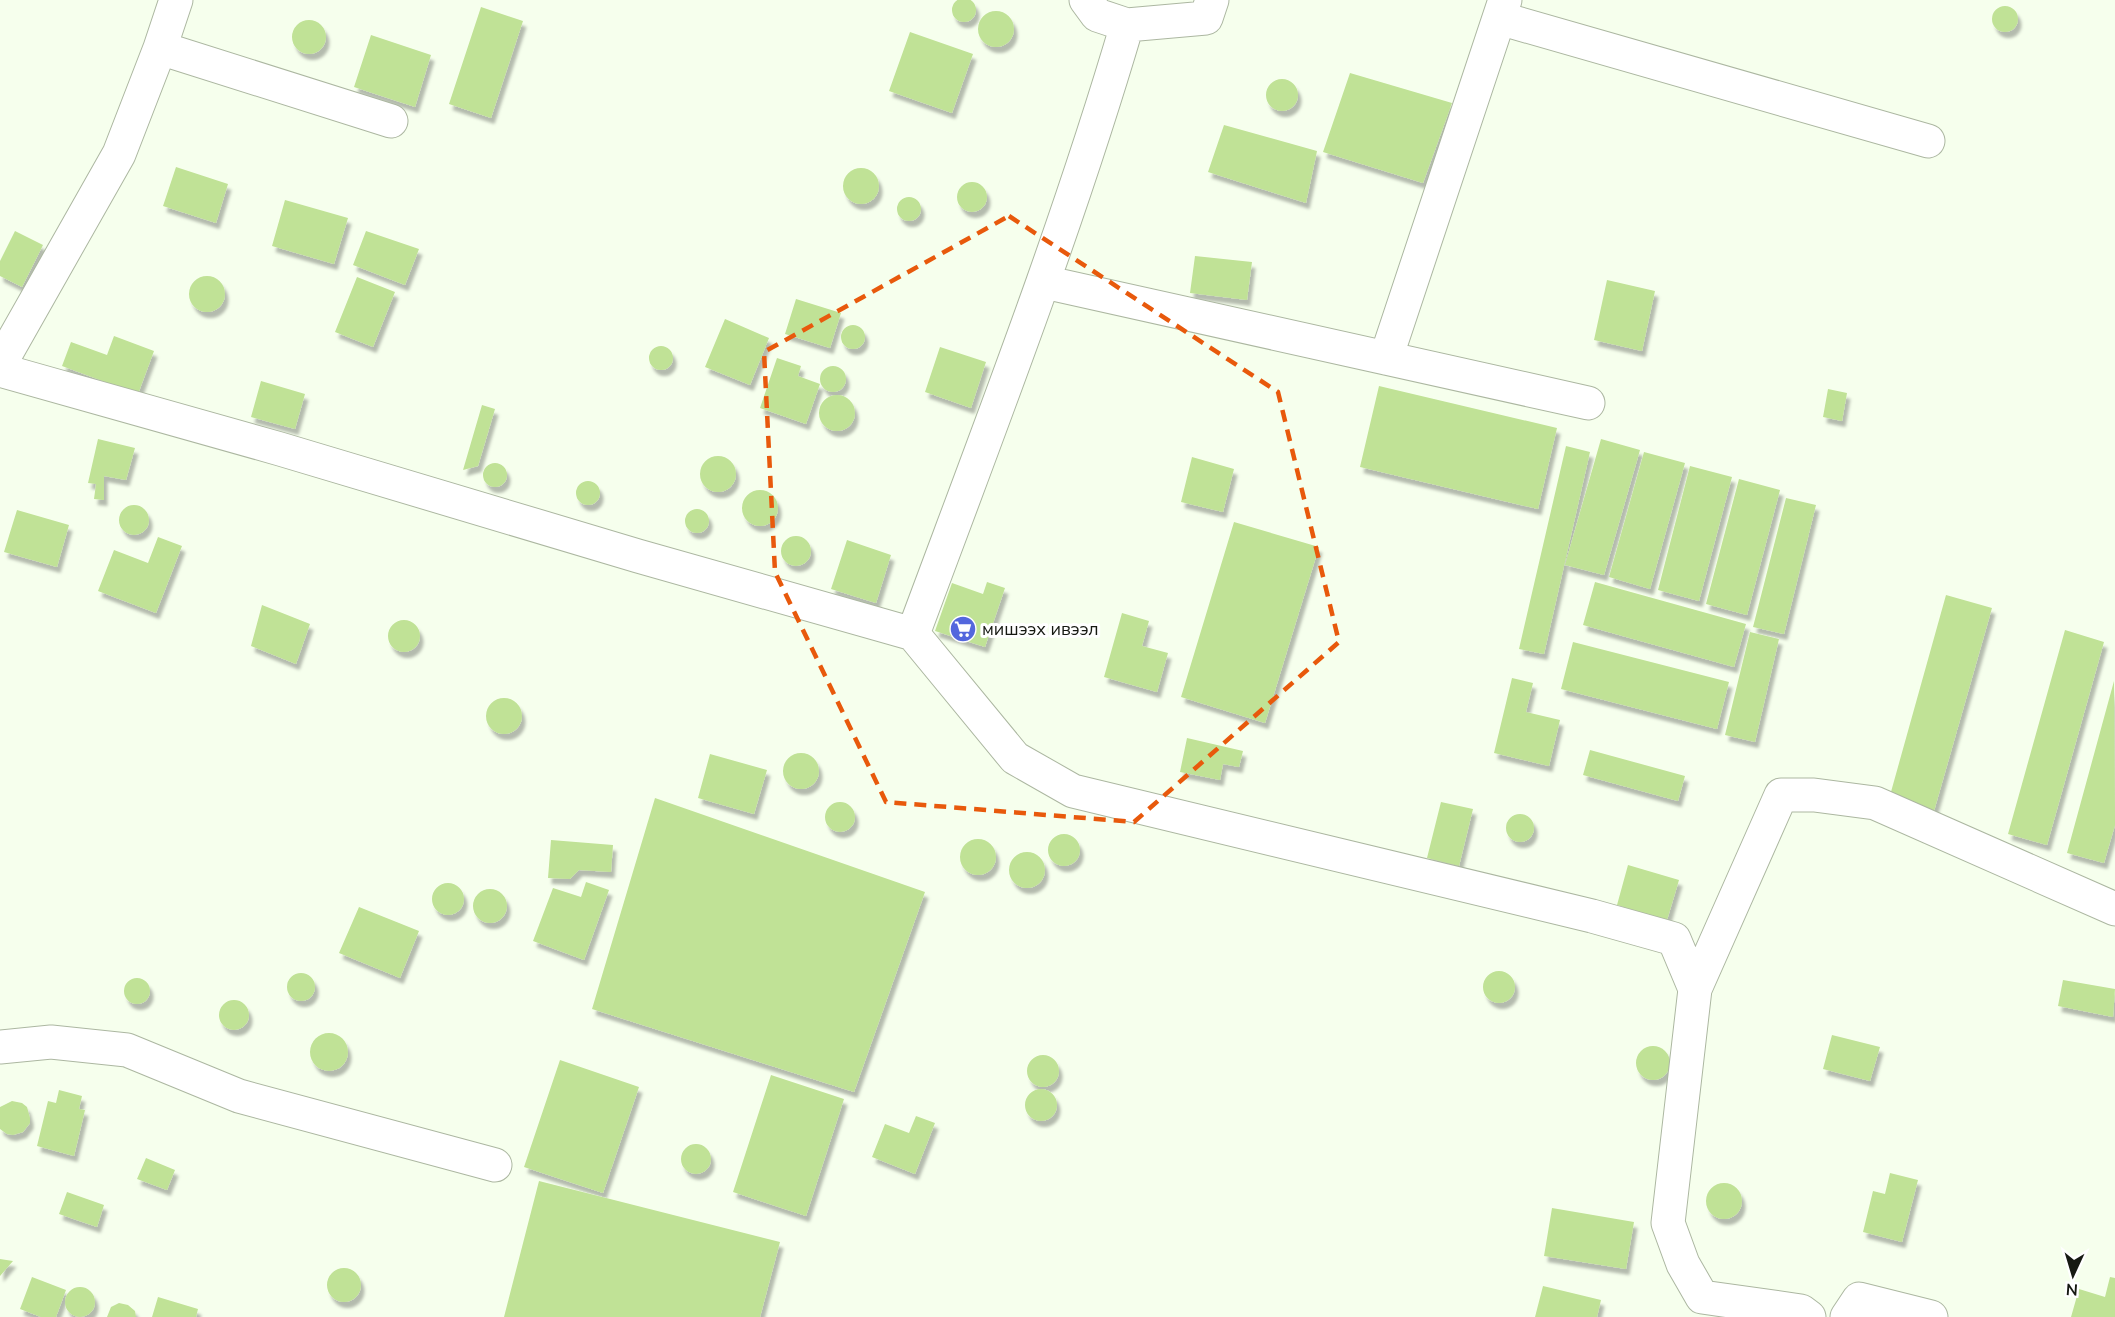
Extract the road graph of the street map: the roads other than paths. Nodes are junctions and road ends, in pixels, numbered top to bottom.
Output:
1 (176, 0) edge
2 (1086, 0) edge
3 (1212, 0) edge
4 (1502, 9) edge
5 (1126, 25) junction
6 (160, 48) junction
7 (391, 121) dead end
8 (1928, 141) dead end
9 (1044, 282) junction
10 (1386, 358) junction
11 (0, 364) edge
12 (0, 370) edge
13 (1588, 403) dead end
14 (913, 634) junction
15 (2115, 909) edge
16 (1695, 990) junction
17 (0, 1047) edge
18 (495, 1165) dead end
19 (1809, 1317) edge
20 (1847, 1317) edge
21 (1931, 1317) edge

1 - 6 street
2 - 5 street
3 - 5 street
4 - 8 street
4 - 10 street
5 - 9 street
6 - 7 street
6 - 11 street
9 - 10 street
9 - 14 street
10 - 13 street
12 - 14 street
14 - 16 street
15 - 16 street
16 - 19 street
17 - 18 street
20 - 21 street

